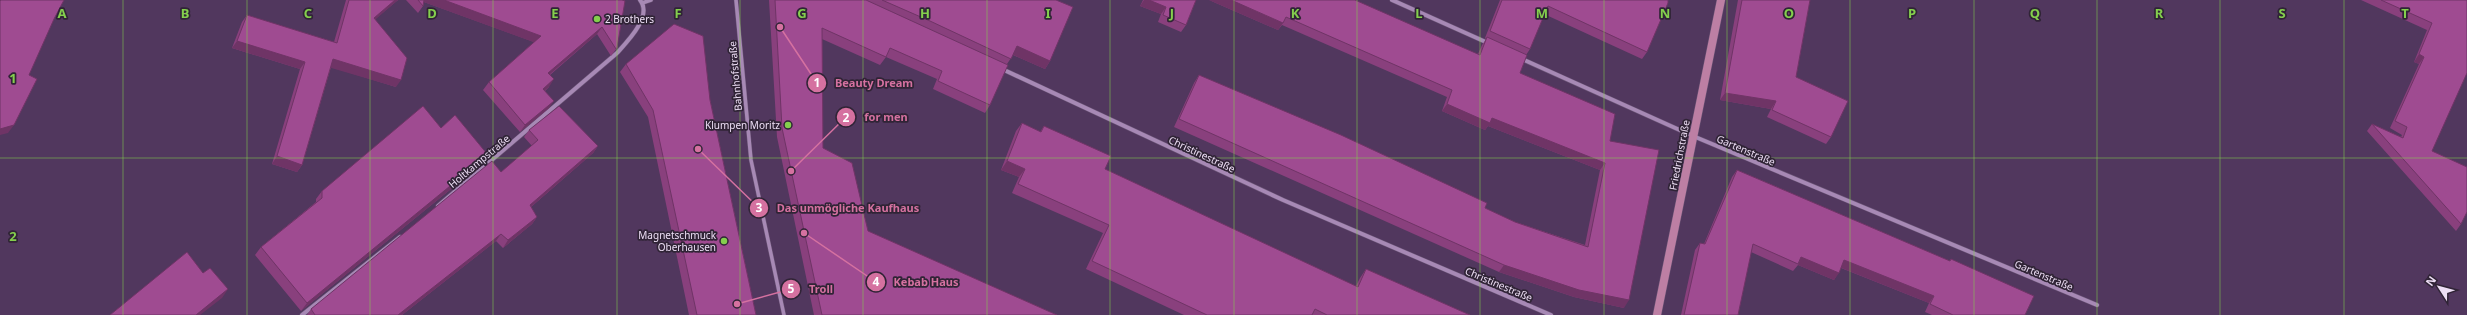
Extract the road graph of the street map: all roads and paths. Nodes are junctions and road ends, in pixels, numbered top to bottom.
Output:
1 (651, 0) edge
2 (736, 0) edge
3 (1392, 0) edge
4 (1721, 0) edge
5 (641, 1) edge
6 (1492, 45) edge
7 (1514, 55) edge
8 (995, 66) edge
9 (1693, 136) junction
10 (435, 208) edge
11 (406, 232) edge
12 (2097, 305) dead end
13 (302, 315) edge
14 (784, 315) edge
15 (1551, 315) edge
16 (1656, 315) edge

1 - 5 street
2 - 14 street, Bahnhofstraße
3 - 6 street
4 - 9 main road, Friedrichstraße
5 - 10 street, Holtkampstraße
7 - 9 street, Gartenstraße
8 - 15 street, Christinestraße
9 - 12 street, Gartenstraße
9 - 16 main road, Friedrichstraße
11 - 13 street

